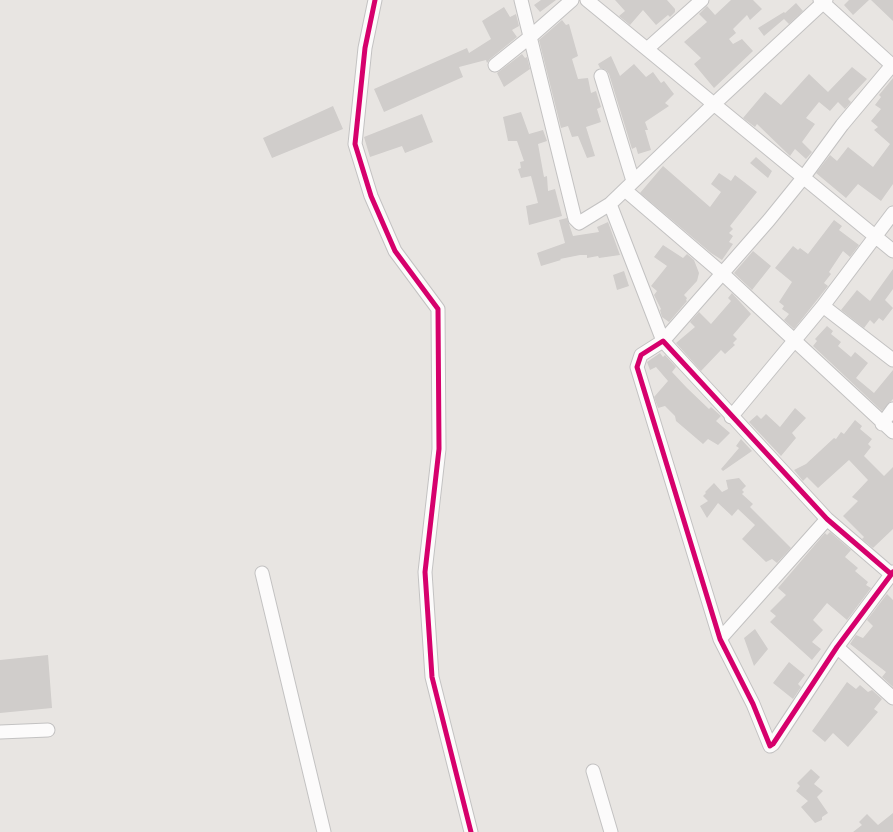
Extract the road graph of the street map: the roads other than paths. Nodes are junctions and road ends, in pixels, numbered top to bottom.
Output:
1 (375, 0) edge
2 (521, 0) edge
3 (572, 0) edge
4 (587, 0) edge
5 (702, 0) edge
6 (823, 1) edge
7 (530, 37) junction
8 (647, 48) junction
9 (495, 65) dead end
10 (893, 65) edge
11 (601, 76) dead end
12 (714, 104) junction
13 (803, 178) junction
14 (629, 185) junction
15 (610, 204) junction
16 (893, 212) edge
17 (875, 236) junction
18 (893, 251) edge
19 (723, 274) junction
20 (823, 306) junction
21 (795, 340) junction
22 (663, 341) junction
23 (893, 360) edge
24 (893, 409) edge
25 (731, 417) junction
26 (882, 424) junction
27 (893, 432) edge
28 (827, 519) junction
29 (262, 573) dead end
30 (892, 573) edge
31 (720, 639) junction
32 (836, 647) junction
33 (893, 698) edge
34 (48, 730) dead end
35 (0, 732) edge
36 (593, 771) dead end
37 (324, 832) edge
38 (471, 832) edge
39 (611, 832) edge

1 - 38 street
2 - 7 street
3 - 7 street
4 - 8 street
5 - 8 street
6 - 10 street
6 - 12 street
7 - 9 street
7 - 15 street
8 - 12 street
10 - 13 street
11 - 14 street
12 - 13 street
12 - 14 street
13 - 17 street
13 - 19 street
14 - 15 street
14 - 19 street
15 - 22 street
16 - 17 street
17 - 18 street
17 - 20 street
19 - 21 street
19 - 22 street
20 - 21 street
20 - 23 street
21 - 25 street
21 - 26 street
22 - 25 street
22 - 31 street
24 - 26 street
25 - 28 street
26 - 27 street
28 - 30 street
28 - 31 street
29 - 37 street
30 - 32 street
31 - 32 street
32 - 33 street
34 - 35 street
36 - 39 street

